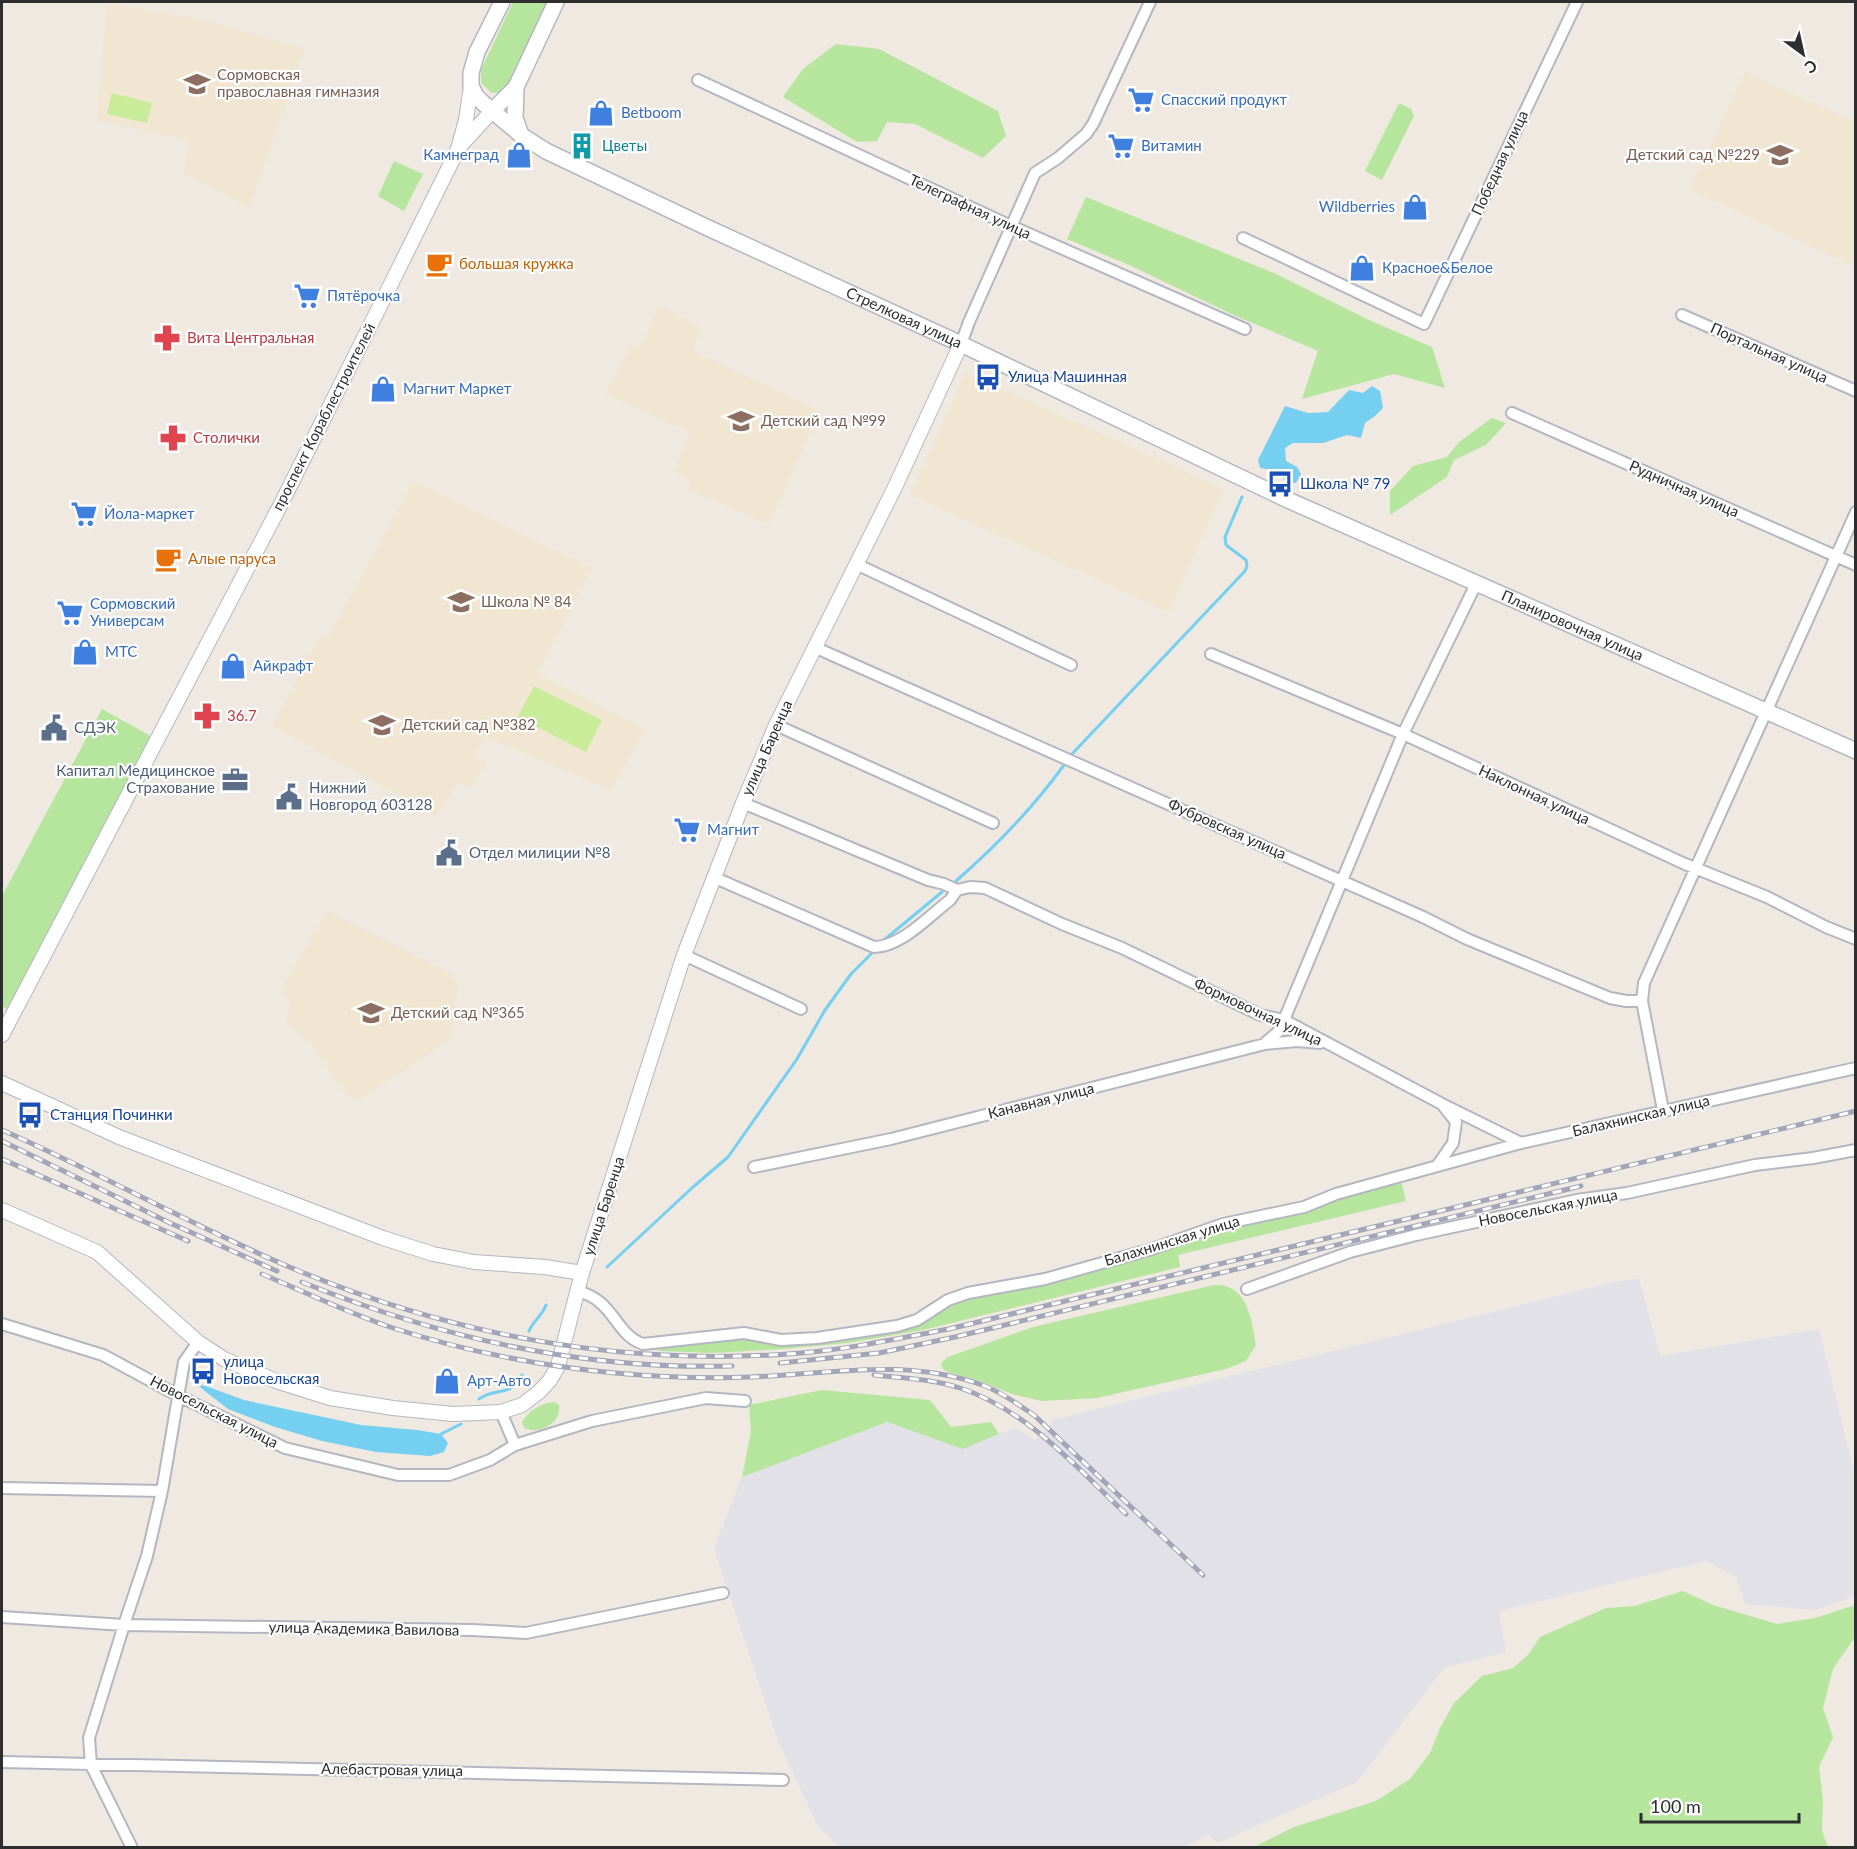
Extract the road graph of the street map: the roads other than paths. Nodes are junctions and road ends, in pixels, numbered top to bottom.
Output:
1 (502, 2) edge
2 (556, 2) edge
3 (1150, 2) edge
4 (1577, 2) edge
5 (698, 80) dead end
6 (471, 86) junction
7 (516, 87) junction
8 (492, 111) junction
9 (521, 135) junction
10 (458, 149) junction
11 (1011, 226) junction
12 (1243, 238) dead end
13 (1682, 315) dead end
14 (1245, 329) dead end
15 (961, 344) junction
16 (1856, 392) edge
17 (1512, 412) dead end
18 (1288, 500) joint
19 (1856, 512) edge
20 (1836, 557) junction
21 (856, 564) junction
22 (1856, 565) edge
23 (1476, 584) junction
24 (814, 647) junction
25 (1211, 654) dead end
26 (1071, 665) dead end
27 (1765, 712) junction
28 (776, 725) junction
29 (1402, 734) junction
30 (1856, 751) edge
31 (743, 803) junction
32 (993, 823) dead end
33 (1697, 868) junction
34 (713, 877) junction
35 (1341, 882) junction
36 (957, 890) junction
37 (1856, 939) edge
38 (684, 955) junction
39 (1642, 1001) junction
40 (801, 1009) dead end
41 (1284, 1020) junction
42 (2, 1035) edge
43 (1265, 1044) junction
44 (1328, 1044) junction
45 (1856, 1068) edge
46 (2, 1083) edge
47 (1442, 1104) junction
48 (1664, 1110) junction
49 (1521, 1143) junction
50 (1856, 1150) edge
51 (1437, 1166) junction
52 (754, 1167) dead end
53 (2, 1210) edge
54 (582, 1273) junction
55 (1247, 1289) dead end
56 (578, 1291) junction
57 (2, 1324) edge
58 (198, 1342) junction
59 (177, 1395) junction
60 (745, 1401) dead end
61 (501, 1412) junction
62 (515, 1445) junction
63 (2, 1488) edge
64 (162, 1491) junction
65 (723, 1593) dead end
66 (2, 1617) edge
67 (123, 1625) junction
68 (2, 1762) edge
69 (91, 1765) junction
70 (783, 1780) dead end
71 (132, 1848) edge

1 - 6 main road
2 - 7 main road
3 - 11 street
4 - 12 street, Победная улица
5 - 11 street, Телеграфная улица
6 - 8 main road, Стрелковая улица
6 - 10 street, проспект Кораблестроителей
7 - 8 main road
7 - 9 main road
8 - 9 main road, Стрелковая улица
8 - 10 street
9 - 15 main road, Стрелковая улица
10 - 42 street, проспект Кораблестроителей
11 - 14 street, Телеграфная улица
11 - 15 street
13 - 16 street, Портальная улица
15 - 18 main road, Стрелковая улица
15 - 21 street, улица Баренца
17 - 20 street, Рудничная улица
18 - 23 main road, Планировочная улица
19 - 20 street
20 - 22 street, Рудничная улица
20 - 27 street
21 - 24 street, улица Баренца
21 - 26 street
23 - 27 main road, Планировочная улица
23 - 29 street
24 - 28 street, улица Баренца
24 - 35 street, Фубровская улица
25 - 29 street, Наклонная улица
27 - 30 main road, Планировочная улица
27 - 33 street
28 - 31 street, улица Баренца
28 - 32 street
29 - 33 street, Наклонная улица
29 - 35 street
31 - 34 street, улица Баренца
31 - 36 street, Формовочная улица
33 - 37 street, Наклонная улица
33 - 39 street
34 - 36 street
34 - 38 street, улица Баренца
35 - 39 street, Фубровская улица
35 - 41 street
36 - 41 street, Формовочная улица
38 - 40 street
38 - 54 street, улица Баренца
39 - 48 street
41 - 43 street
41 - 44 street, Формовочная улица
43 - 44 street, Канавная улица
43 - 52 street, Канавная улица
44 - 47 street, Формовочная улица
45 - 48 street, Балахнинская улица
46 - 54 street
47 - 49 street, Формовочная улица
47 - 51 street
48 - 49 street, Балахнинская улица
49 - 51 street, Балахнинская улица
50 - 55 street, Новосельская улица
51 - 56 street, Балахнинская улица
53 - 58 street
54 - 56 street, улица Баренца
56 - 61 street, улица Баренца
57 - 59 street, Новосельская улица
58 - 59 street
58 - 61 street
59 - 62 street, Новосельская улица
59 - 64 street
60 - 62 street, Новосельская улица
61 - 62 street
63 - 64 street
64 - 67 street
65 - 67 street, улица Академика Вавилова
66 - 67 street, улица Академика Вавилова
67 - 69 street
68 - 69 street, Алебастровая улица
69 - 70 street, Алебастровая улица
69 - 71 street

